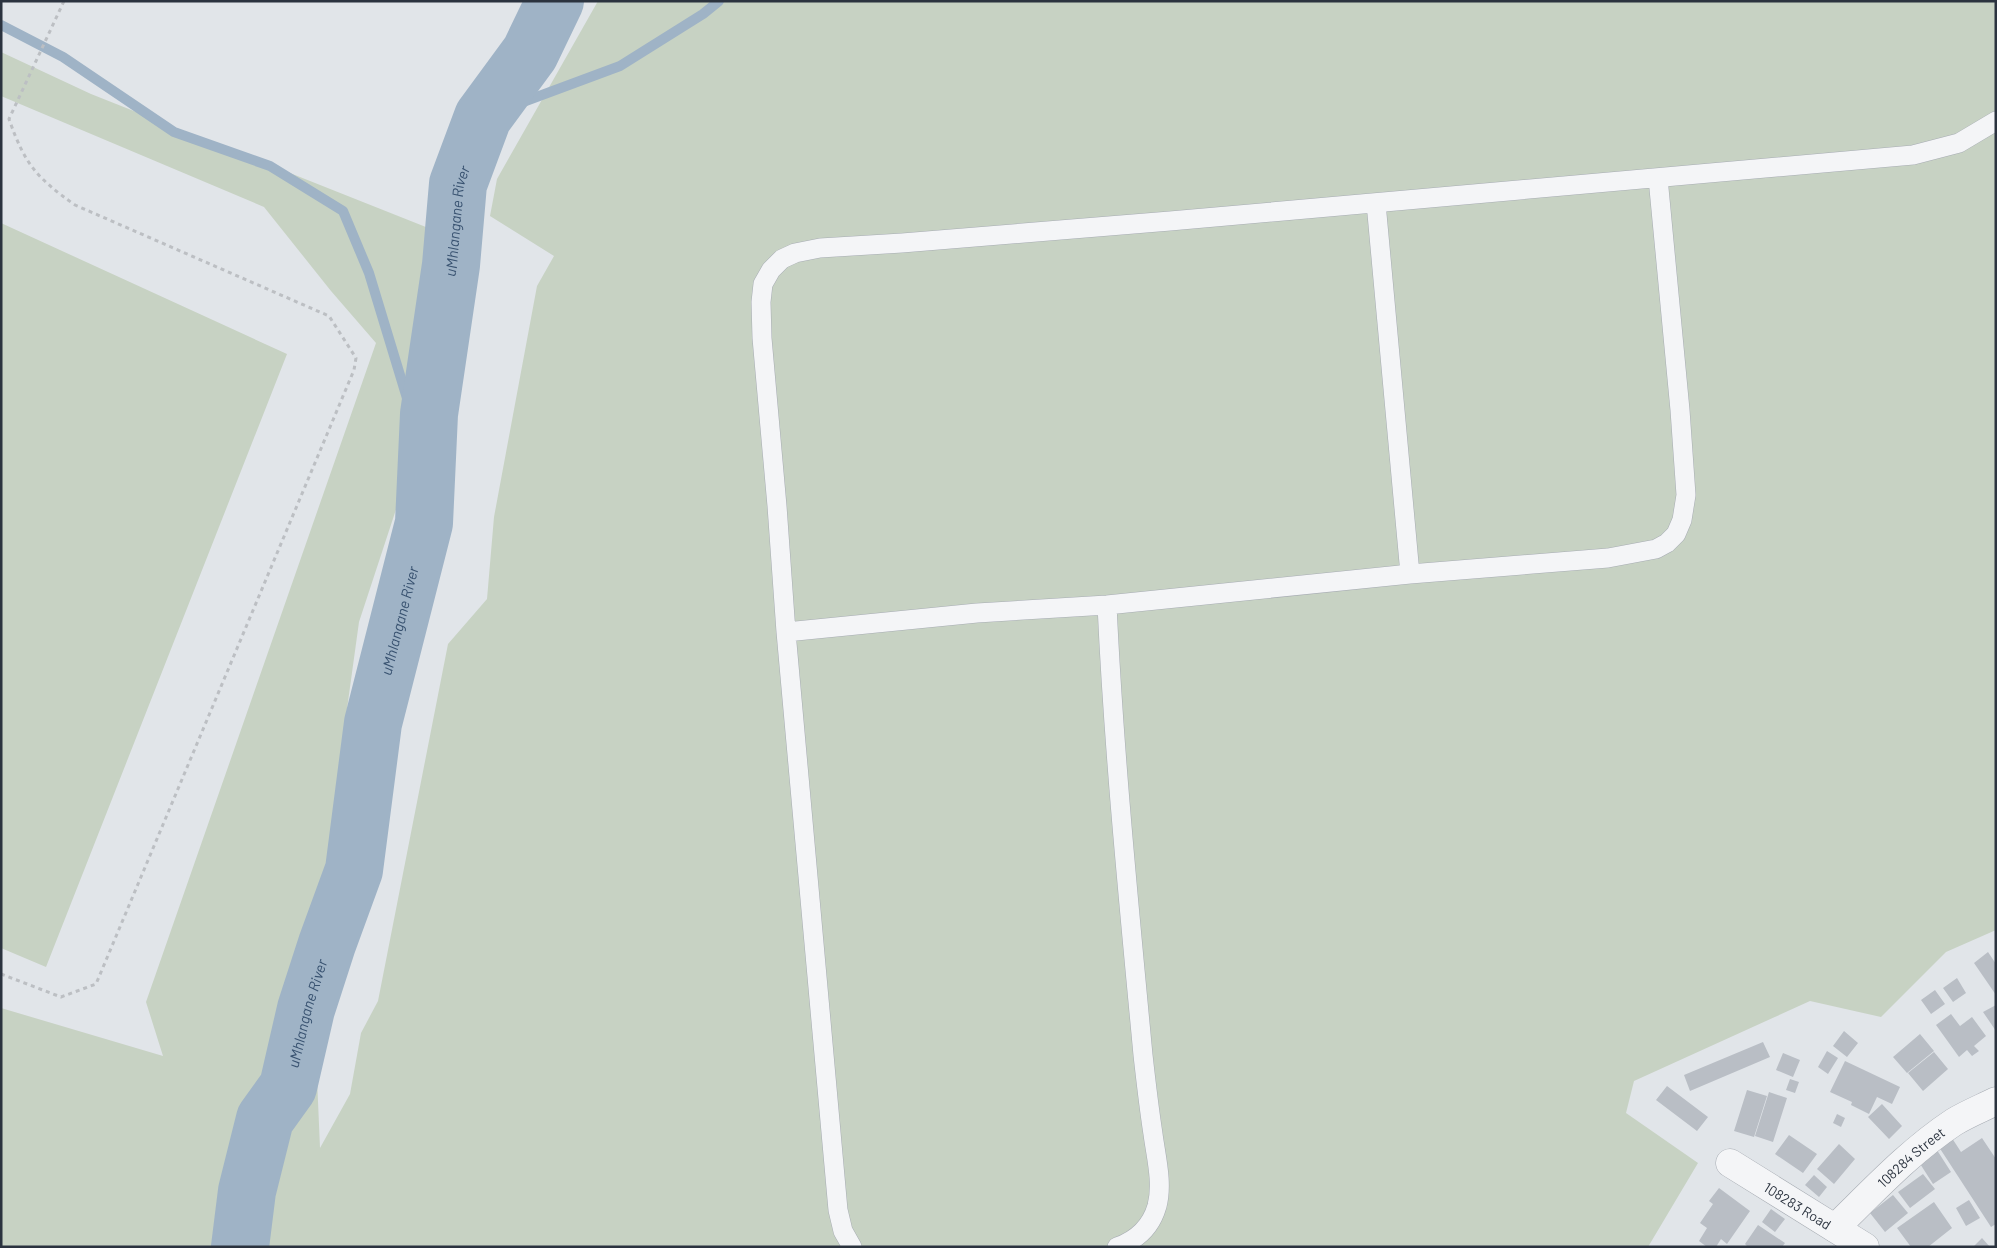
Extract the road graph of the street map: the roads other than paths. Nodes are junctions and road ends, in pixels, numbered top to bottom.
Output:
1 (1996, 121) edge
2 (1658, 178) junction
3 (1376, 203) junction
4 (1410, 574) junction
5 (1107, 605) junction
6 (786, 632) junction
7 (1996, 1101) edge
8 (1730, 1163) dead end
9 (1835, 1228) junction
10 (852, 1247) edge
11 (1117, 1247) edge
12 (1865, 1247) edge

1 - 2 lane
2 - 3 lane
2 - 4 lane
3 - 4 lane
3 - 6 lane
4 - 5 lane
5 - 6 lane
5 - 11 lane
6 - 10 lane
7 - 9 street, 108284 Street
8 - 9 street, 108283 Road
9 - 12 street, 108283 Road

